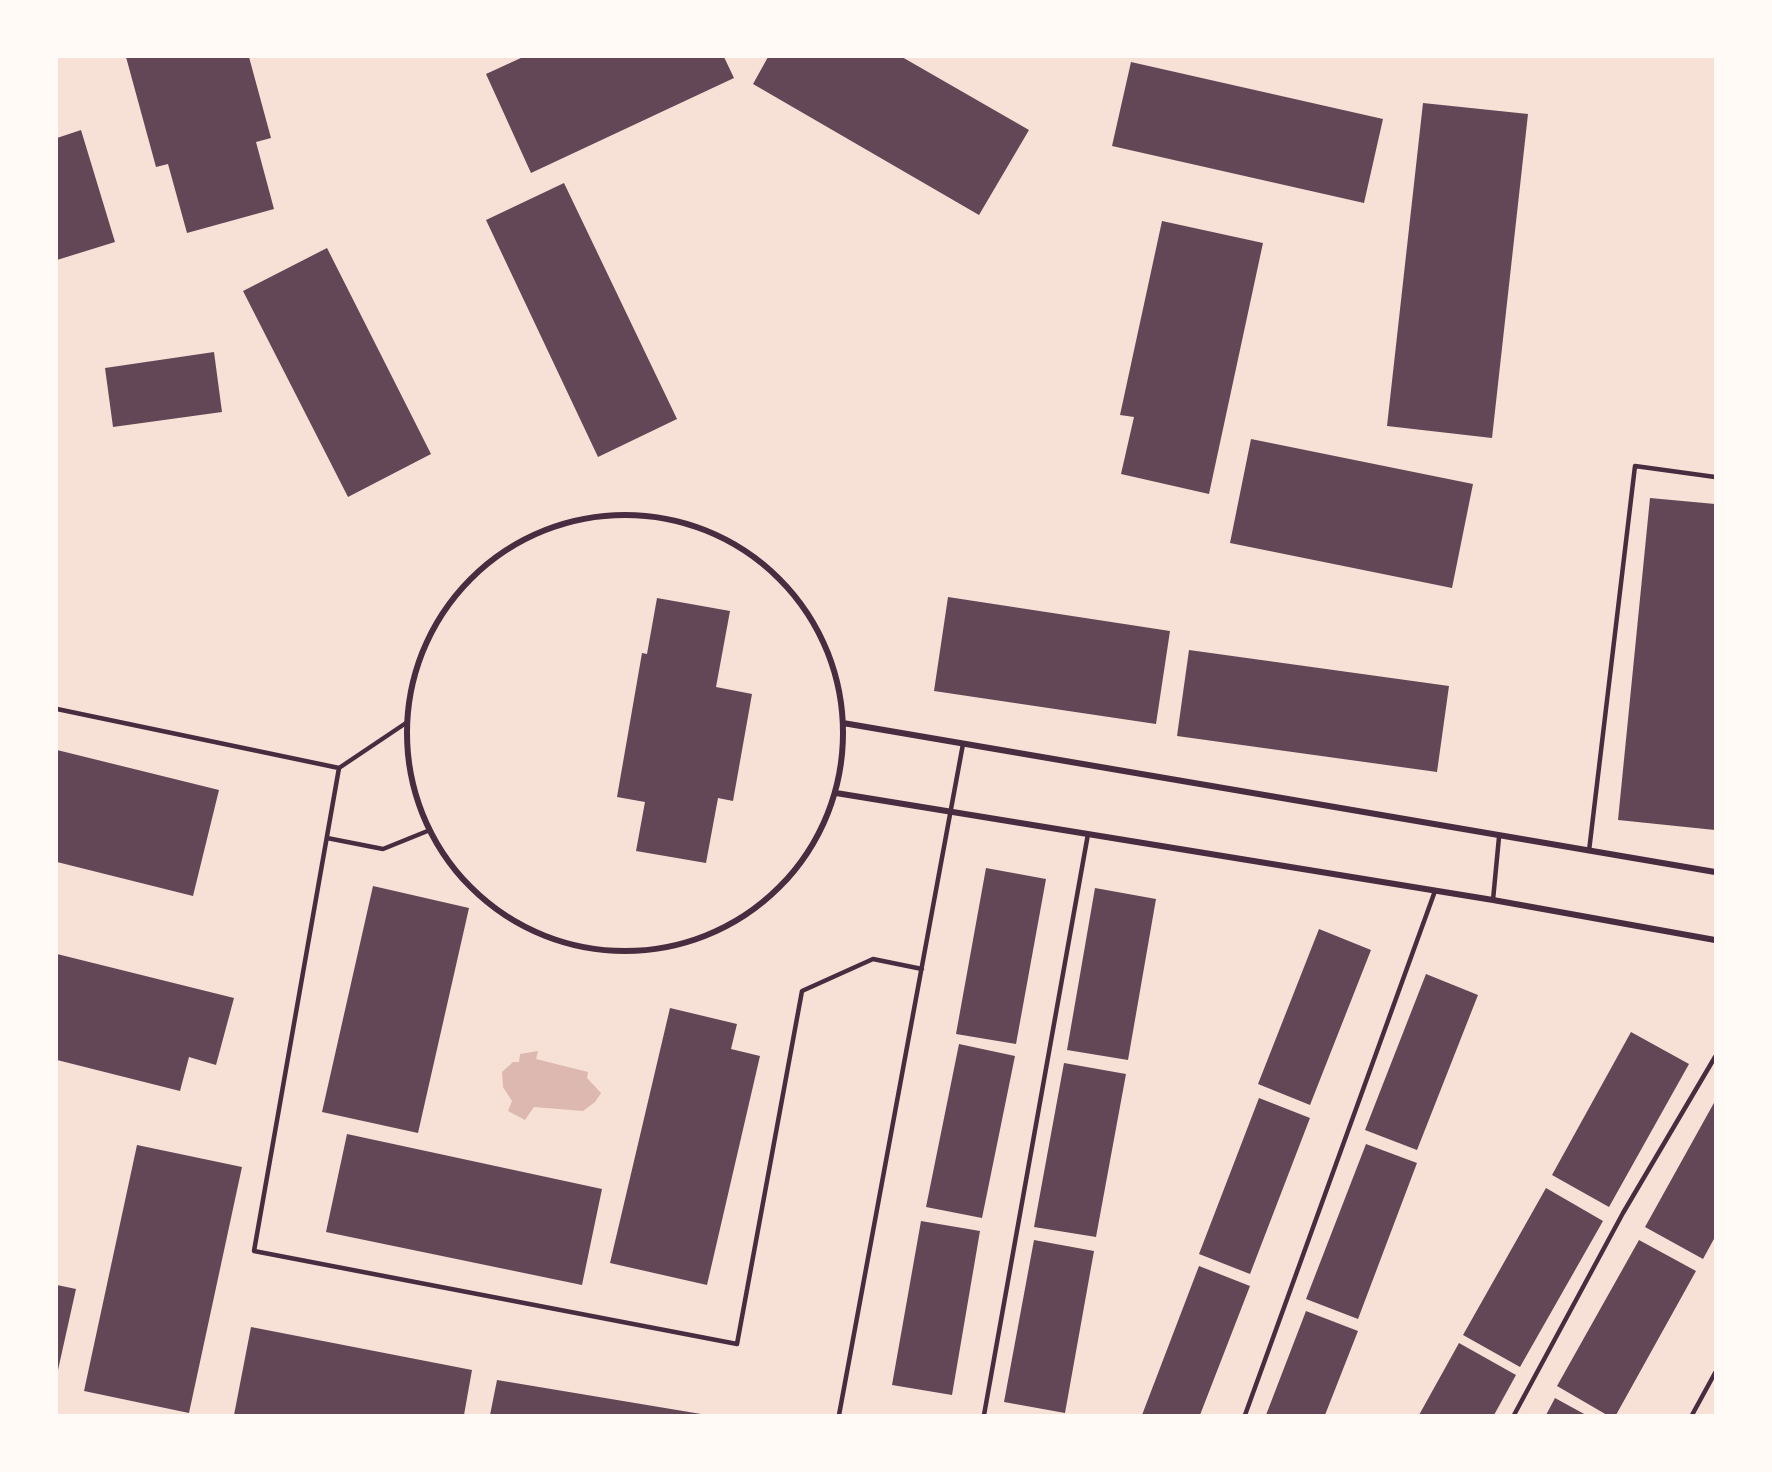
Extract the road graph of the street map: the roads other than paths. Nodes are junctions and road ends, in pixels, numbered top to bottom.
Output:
1 (1715, 477) edge
2 (57, 709) edge
3 (406, 723) junction
4 (843, 723) junction
5 (963, 744) junction
6 (339, 768) junction
7 (836, 793) junction
8 (951, 812) junction
9 (430, 830) junction
10 (1088, 834) junction
11 (1499, 837) junction
12 (327, 838) junction
13 (1589, 851) junction
14 (1715, 872) edge
15 (1435, 891) junction
16 (1493, 900) junction
17 (1715, 940) edge
18 (922, 969) junction
19 (1715, 1057) edge
20 (1715, 1372) edge
21 (839, 1414) edge
22 (846, 1415) edge
23 (984, 1415) edge
24 (1245, 1415) edge
25 (1514, 1415) edge
26 (1692, 1415) edge

1 - 13 lane
2 - 6 lane
3 - 4 street
3 - 6 lane
3 - 9 street
4 - 5 street
4 - 7 street
5 - 8 lane
5 - 11 street
6 - 12 lane
7 - 8 street
7 - 9 street
8 - 10 street
8 - 18 lane
9 - 12 lane
10 - 15 street
10 - 23 lane
11 - 13 street
11 - 16 lane
12 - 18 lane
13 - 14 street
15 - 16 street
15 - 24 lane
16 - 17 street
18 - 21 lane
19 - 25 lane
20 - 26 lane
21 - 22 lane

